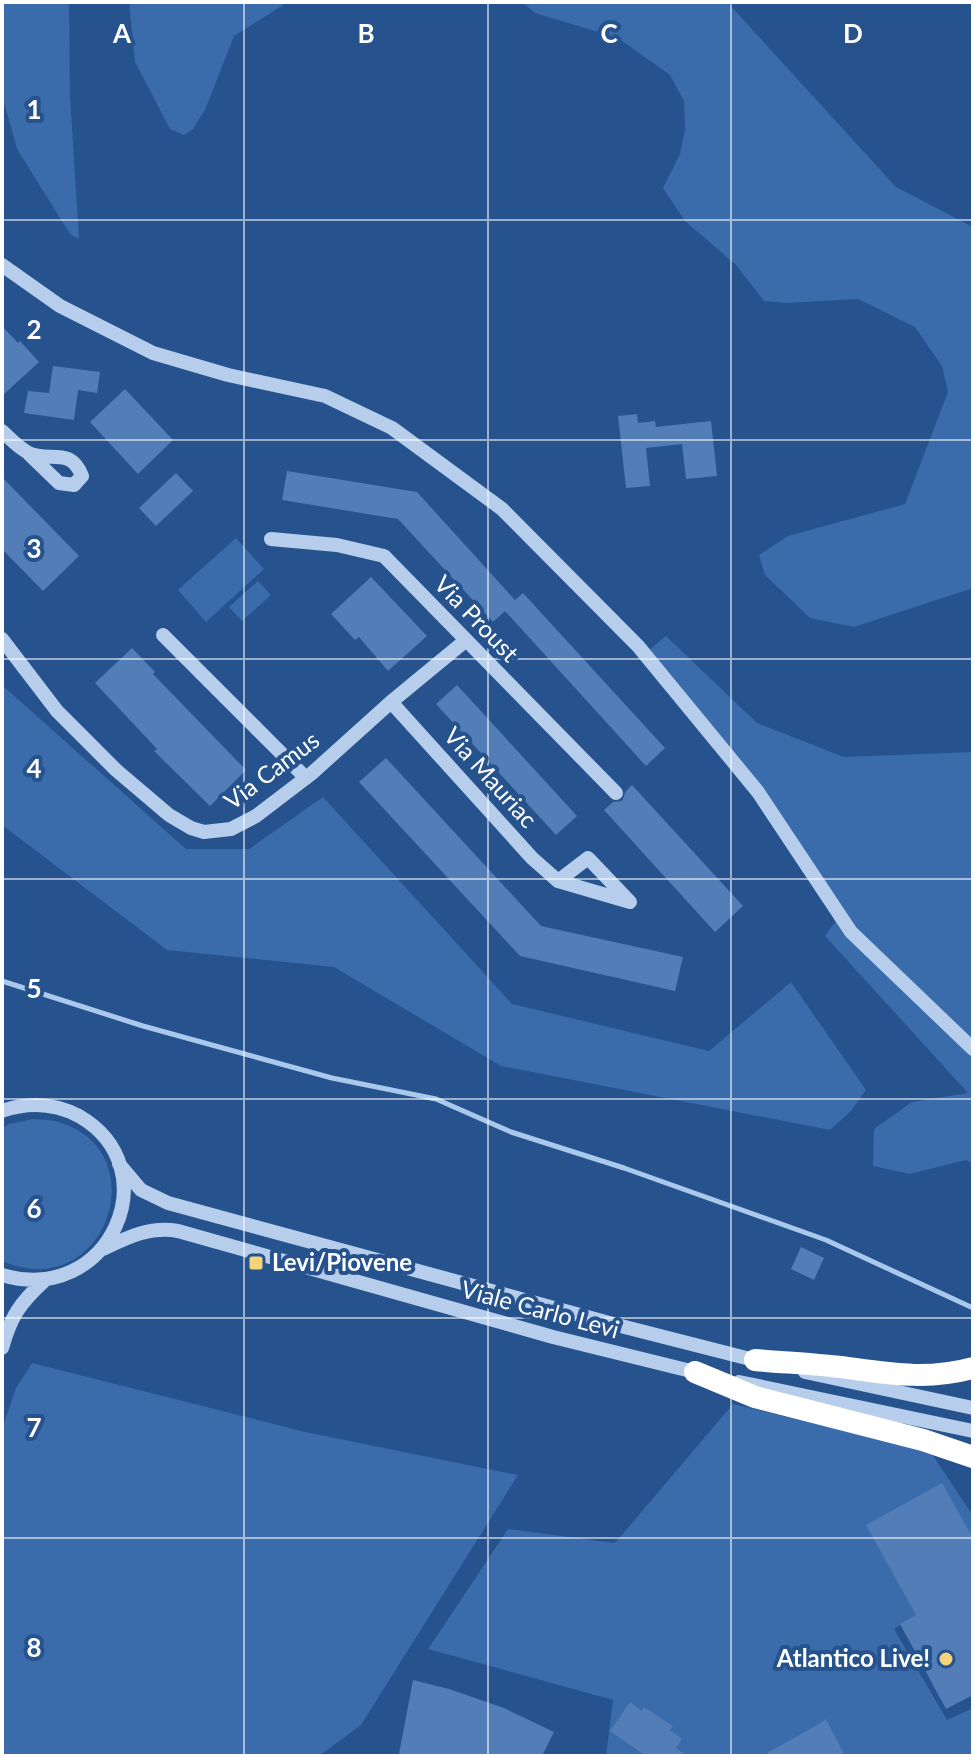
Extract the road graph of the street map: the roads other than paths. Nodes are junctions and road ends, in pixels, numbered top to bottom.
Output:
1 (2, 265) edge
2 (6, 435) edge
3 (29, 454) dead end
4 (271, 539) dead end
5 (163, 635) dead end
6 (2, 639) edge
7 (465, 641) junction
8 (391, 702) junction
9 (306, 778) junction
10 (616, 793) dead end
11 (558, 881) dead end
12 (973, 1049) edge
13 (2, 1111) edge
14 (119, 1164) junction
15 (103, 1249) junction
16 (2, 1275) edge
17 (44, 1281) junction
18 (2, 1348) edge
19 (755, 1360) junction
20 (973, 1368) edge
21 (695, 1372) junction
22 (973, 1408) edge
23 (973, 1431) edge
24 (973, 1457) edge

1 - 12 street
2 - 3 street
4 - 7 street, Via Proust
5 - 9 street
6 - 9 street, Via Camus
7 - 8 street, Via Camus
7 - 10 street, Via Proust
8 - 9 street, Via Camus
8 - 11 street, Via Mauriac
13 - 14 street, Viale Carlo Levi
14 - 15 street
14 - 19 street, Viale Carlo Levi
15 - 17 street, Viale Carlo Levi
15 - 21 street, Viale Carlo Levi
16 - 17 street
17 - 18 street
19 - 20 highway
19 - 22 street, Viale Carlo Levi
21 - 23 street, Viale Carlo Levi
21 - 24 highway

